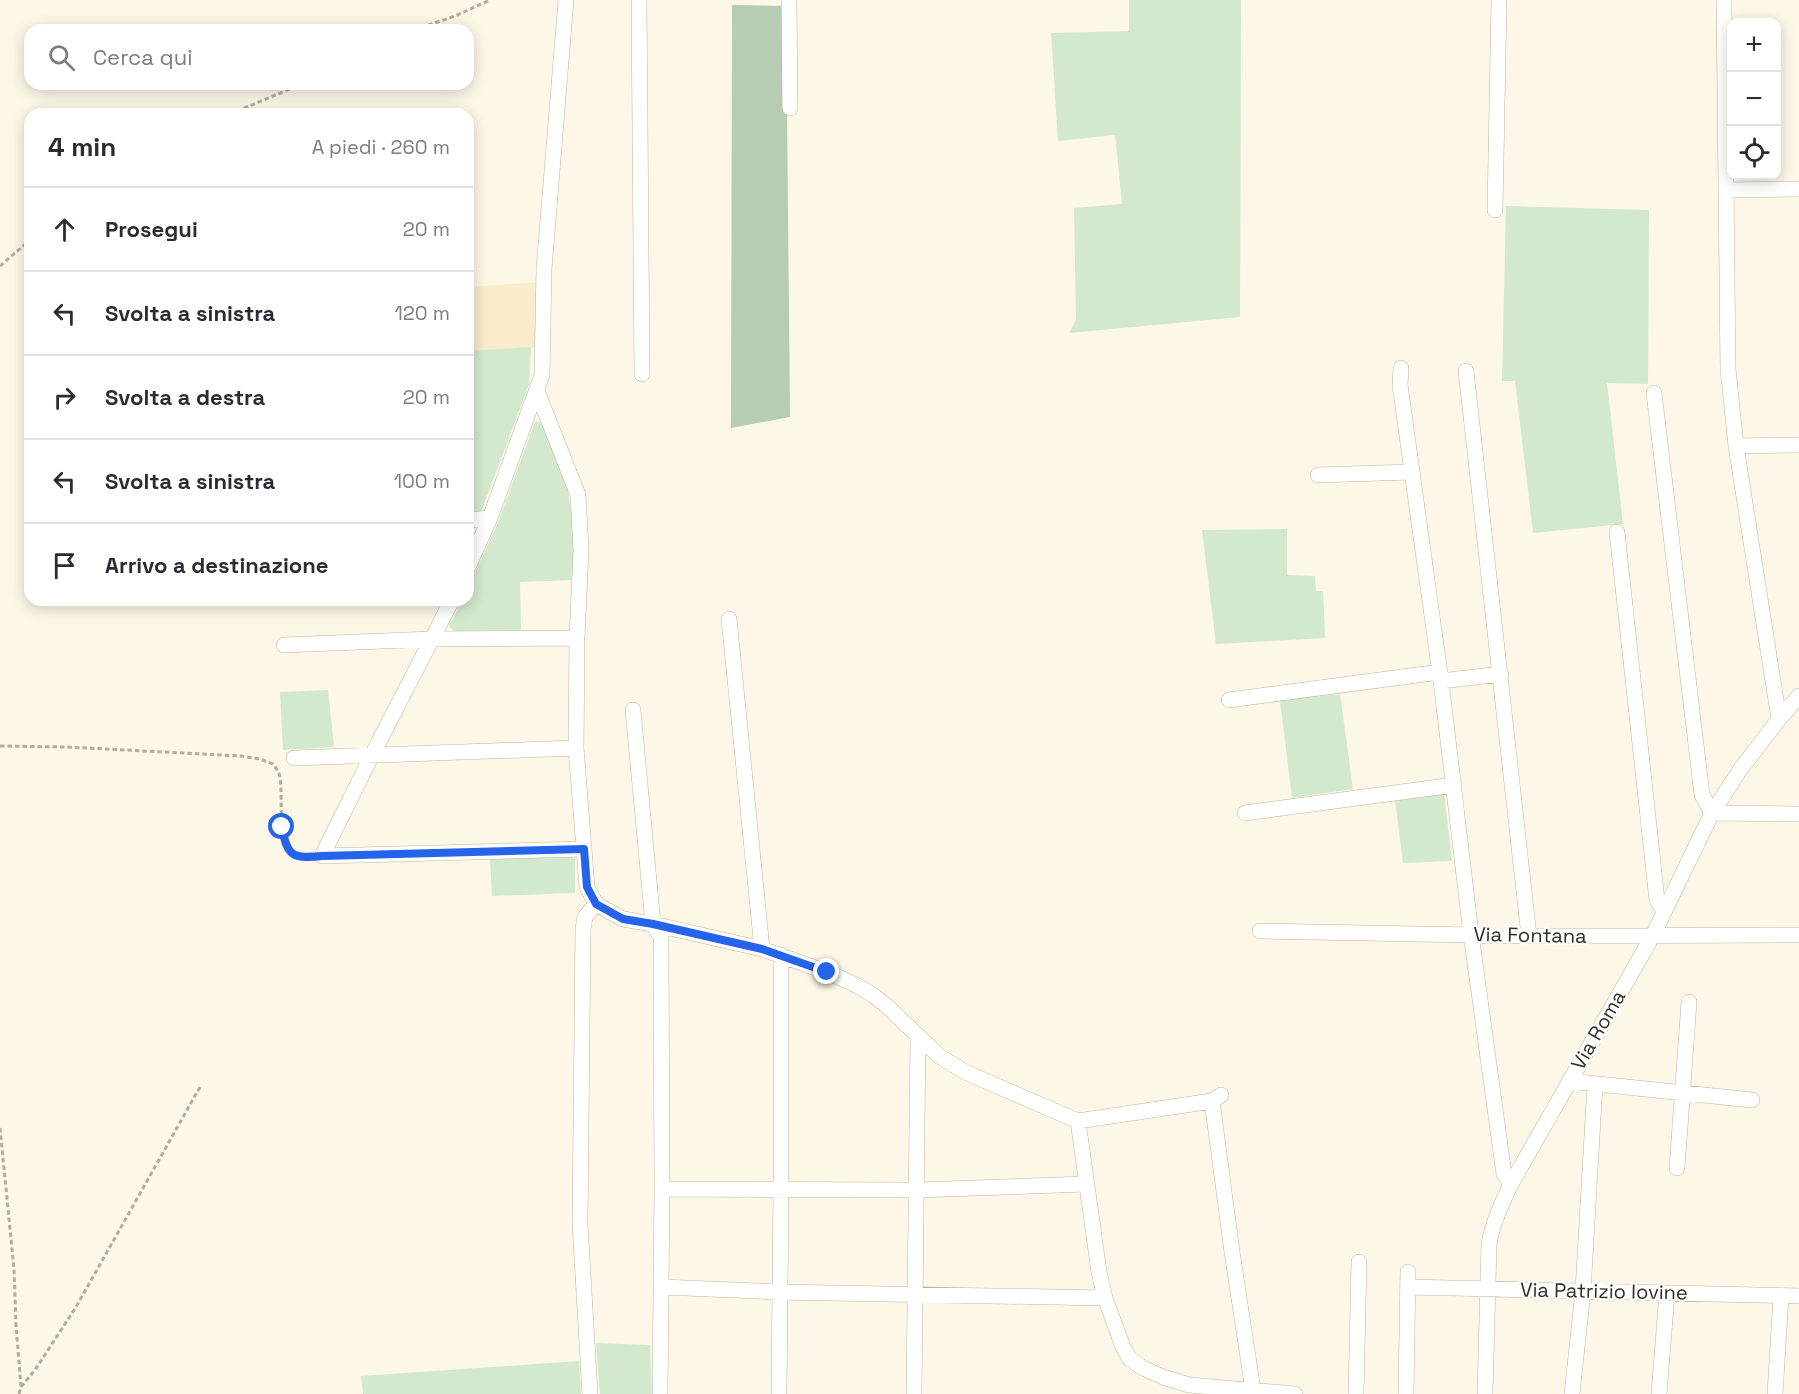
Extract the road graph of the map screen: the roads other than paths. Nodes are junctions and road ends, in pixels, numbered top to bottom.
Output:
1 (566, 0) edge
2 (639, 0) edge
3 (789, 0) edge
4 (1500, 0) edge
5 (1724, 0) edge
6 (790, 108) dead end
7 (1799, 189) edge
8 (1726, 190) junction
9 (1495, 210) dead end
10 (1401, 368) dead end
11 (1466, 371) dead end
12 (642, 374) dead end
13 (537, 391) junction
14 (1654, 393) dead end
15 (1799, 445) edge
16 (1736, 446) junction
17 (1412, 472) junction
18 (1318, 475) dead end
19 (490, 518) junction
20 (474, 519) edge
21 (1617, 532) dead end
22 (474, 554) edge
23 (449, 606) edge
24 (729, 619) dead end
25 (577, 638) junction
26 (432, 639) junction
27 (284, 645) dead end
28 (1501, 674) junction
29 (1440, 677) junction
30 (1799, 696) edge
31 (1229, 700) dead end
32 (633, 710) dead end
33 (1779, 719) junction
34 (576, 748) junction
35 (372, 755) junction
36 (294, 758) dead end
37 (1454, 785) junction
38 (1245, 813) dead end
39 (1712, 813) junction
40 (1799, 814) edge
41 (584, 849) junction
42 (596, 904) junction
43 (1664, 911) junction
44 (653, 924) junction
45 (1260, 931) dead end
46 (1471, 934) junction
47 (1799, 935) edge
48 (1529, 936) junction
49 (1652, 937) junction
50 (762, 949) junction
51 (781, 955) junction
52 (1689, 1002) dead end
53 (918, 1038) junction
54 (1569, 1081) junction
55 (1595, 1084) junction
56 (1683, 1093) junction
57 (1752, 1100) dead end
58 (1078, 1121) junction
59 (1677, 1168) dead end
60 (1086, 1184) junction
61 (1511, 1184) junction
62 (662, 1189) junction
63 (781, 1189) junction
64 (918, 1190) junction
65 (1359, 1262) dead end
66 (661, 1287) junction
67 (1487, 1288) junction
68 (1583, 1291) junction
69 (780, 1292) junction
70 (1667, 1293) junction
71 (916, 1295) junction
72 (1781, 1296) junction
73 (1799, 1296) edge
74 (1105, 1298) junction
75 (1253, 1390) junction
76 (590, 1394) edge
77 (660, 1394) edge
78 (779, 1394) edge
79 (914, 1394) edge
80 (1295, 1394) edge
81 (1356, 1394) edge
82 (1406, 1394) edge
83 (1485, 1394) edge
84 (1572, 1394) edge
85 (1659, 1394) edge
86 (1775, 1394) edge

1 - 13 street
2 - 12 street
3 - 6 street
4 - 9 street
5 - 8 street
7 - 8 street
8 - 16 street
10 - 17 street
11 - 28 street
13 - 19 street
13 - 25 street
14 - 39 street
15 - 16 street
16 - 33 street
17 - 18 street
17 - 29 street
19 - 20 street
19 - 22 street
21 - 43 street
23 - 26 street
24 - 50 street
25 - 26 street
25 - 34 street
26 - 27 street
26 - 35 street
28 - 29 street
28 - 48 street
29 - 31 street
29 - 37 street
30 - 33 street, Via Roma
32 - 44 street
33 - 39 street, Via Roma
34 - 35 street
34 - 41 street
35 - 36 street
35 - 41 street
37 - 38 street
37 - 46 street
39 - 40 street
39 - 43 street, Via Roma
41 - 42 street
42 - 44 street
42 - 76 street
43 - 49 street, Via Roma
44 - 50 street
44 - 62 street
45 - 46 street, Via Fontana
46 - 48 street, Via Fontana
46 - 61 street
47 - 49 street, Via Fontana
48 - 49 street, Via Fontana
49 - 54 street, Via Roma
50 - 51 street
51 - 53 street
51 - 63 street
52 - 56 street
53 - 58 street
53 - 64 street
54 - 55 street
54 - 61 street, Via Roma
55 - 56 street
55 - 68 street
56 - 57 street
56 - 59 street
58 - 60 street
58 - 75 street
60 - 64 street
60 - 74 street
61 - 67 street, Via Roma
62 - 63 street
62 - 66 street
63 - 64 street
63 - 69 street
64 - 71 street
65 - 81 street
66 - 69 street
66 - 77 street
67 - 68 street, Via Patrizio Iovine
67 - 82 street, Via Patrizio Iovine
67 - 83 street, Via Roma
68 - 70 street, Via Patrizio Iovine
68 - 84 street
69 - 71 street
69 - 78 street
70 - 72 street, Via Patrizio Iovine
70 - 85 street
71 - 74 street
71 - 79 street
72 - 73 street, Via Patrizio Iovine
72 - 86 street
74 - 75 street
75 - 80 street

